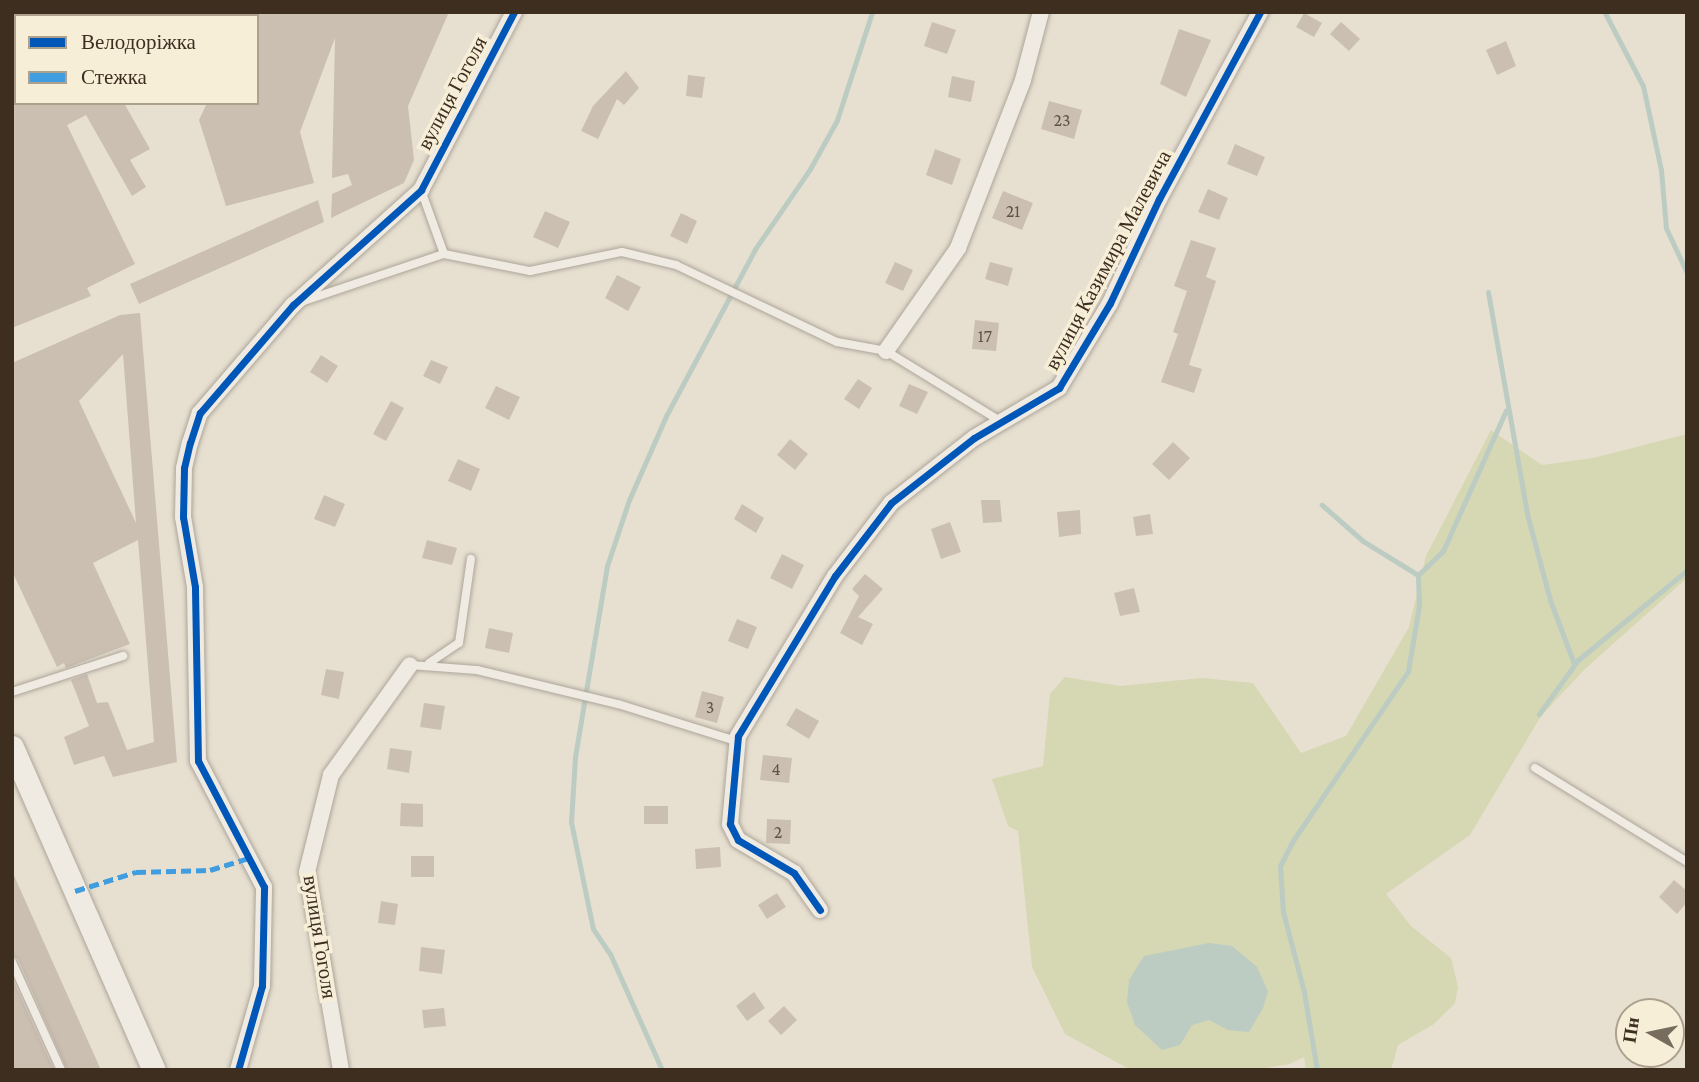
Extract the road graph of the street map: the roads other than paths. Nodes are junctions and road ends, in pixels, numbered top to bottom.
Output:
1 (514, 12) edge
2 (1041, 12) edge
3 (1260, 12) edge
4 (421, 190) junction
5 (444, 254) junction
6 (293, 305) junction
7 (886, 351) junction
8 (1002, 422) junction
9 (471, 559) dead end
10 (123, 656) dead end
11 (429, 663) junction
12 (410, 664) joint
13 (12, 692) edge
14 (736, 741) junction
15 (12, 747) edge
16 (1535, 768) dead end
17 (1687, 862) edge
18 (820, 910) dead end
19 (12, 962) edge
20 (61, 1070) edge
21 (154, 1070) edge
22 (238, 1070) edge
23 (341, 1070) edge

1 - 4 street, вулиця Гоголя
2 - 7 street
3 - 8 street, вулиця Казимира Малевича
4 - 5 lane
4 - 6 street
5 - 6 lane
5 - 7 lane
6 - 22 street
7 - 8 lane
8 - 14 street, вулиця Казимира Малевича
9 - 11 lane
10 - 13 lane
11 - 12 lane
11 - 14 lane
12 - 23 street, вулиця Гоголя
14 - 18 street, вулиця Казимира Малевича
15 - 21 street
16 - 17 lane
19 - 20 lane

